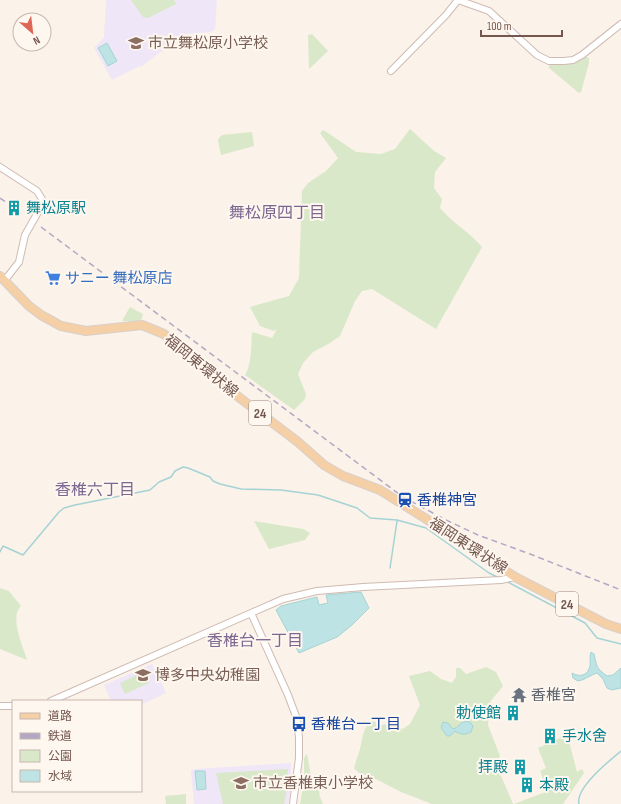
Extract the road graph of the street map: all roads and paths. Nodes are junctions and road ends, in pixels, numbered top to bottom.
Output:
1 (458, 0) edge
2 (621, 24) edge
3 (391, 71) dead end
4 (0, 167) edge
5 (2, 278) edge
6 (515, 577) junction
7 (252, 613) junction
8 (621, 629) edge
9 (53, 700) edge
10 (0, 706) edge
11 (12, 706) edge
12 (293, 804) edge

1 - 2 street
1 - 3 street
4 - 5 street
5 - 6 main road, 福岡東環状線 / 24
6 - 7 street
6 - 8 main road, 福岡東環状線 / 24
7 - 9 street
7 - 12 street
10 - 11 street

